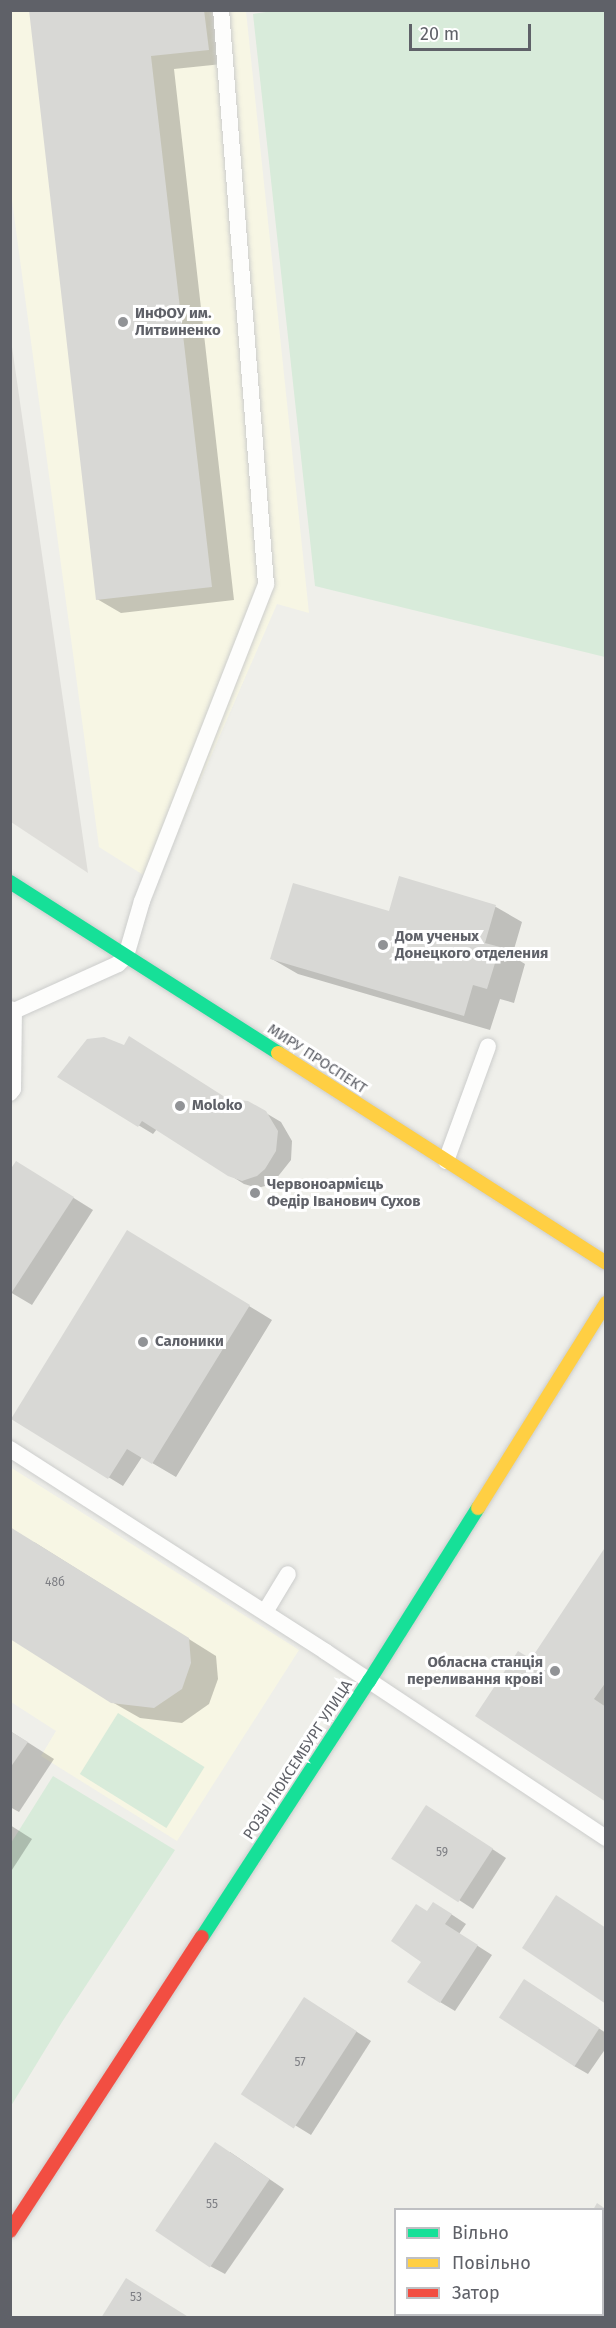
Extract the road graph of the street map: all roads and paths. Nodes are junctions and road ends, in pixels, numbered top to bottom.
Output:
1 (221, 10) edge
2 (10, 882) edge
3 (126, 956) junction
4 (12, 1010) edge
5 (488, 1046) dead end
6 (10, 1093) edge
7 (446, 1161) junction
8 (606, 1263) edge
9 (606, 1303) edge
10 (10, 1449) edge
11 (288, 1574) dead end
12 (265, 1612) junction
13 (369, 1681) junction
14 (606, 1838) edge
15 (10, 2231) edge

1 - 3 lane
2 - 3 street, МИРУ ПРОСПЕКТ
3 - 4 lane
3 - 7 street, МИРУ ПРОСПЕКТ
4 - 6 lane
5 - 7 lane
7 - 8 street, МИРУ ПРОСПЕКТ
9 - 13 street, РОЗЫ ЛЮКСЕМБУРГ УЛИЦА
10 - 12 lane
11 - 12 lane
12 - 13 lane
13 - 14 lane
13 - 15 street, РОЗЫ ЛЮКСЕМБУРГ УЛИЦА

